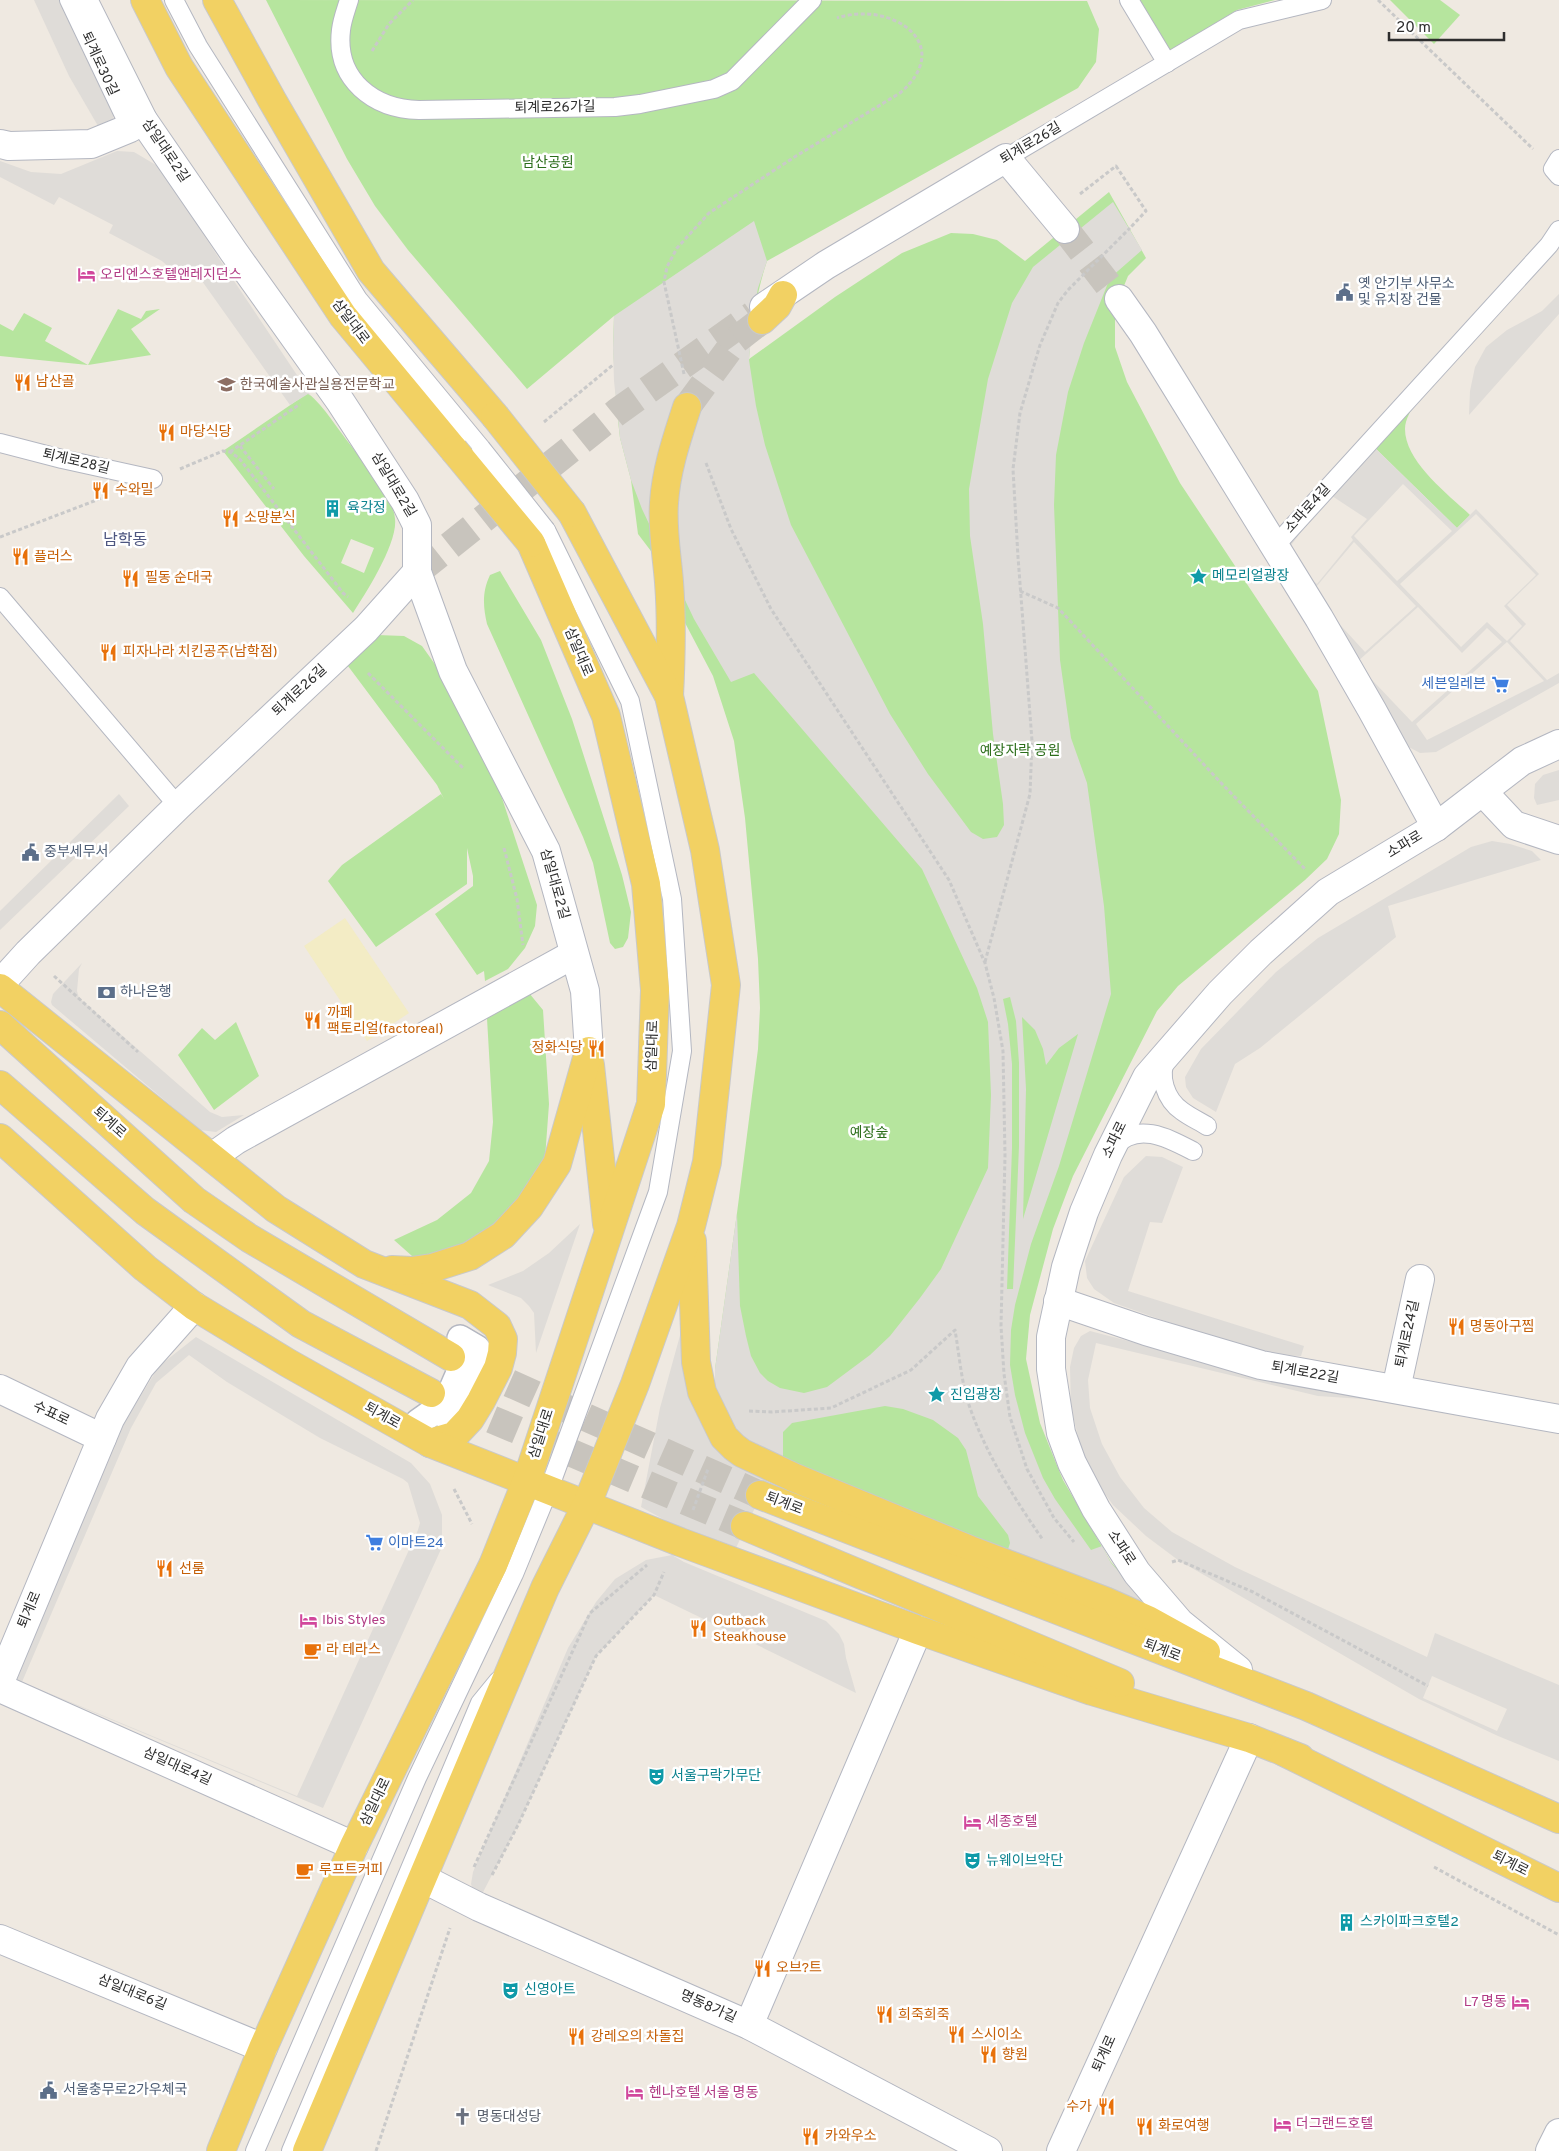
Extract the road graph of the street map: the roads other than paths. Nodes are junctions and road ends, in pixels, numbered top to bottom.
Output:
1 (69, 0) edge
2 (83, 0) edge
3 (145, 0) edge
4 (174, 0) edge
5 (217, 0) edge
6 (350, 0) edge
7 (812, 0) edge
8 (1129, 0) edge
9 (1322, 0) edge
10 (1167, 63) junction
11 (137, 124) junction
12 (0, 144) edge
13 (1006, 158) junction
14 (1059, 222) tunnel mouth
15 (1559, 230) edge
16 (783, 295) joint
17 (1119, 299) tunnel mouth
18 (757, 318) tunnel mouth
19 (687, 407) tunnel mouth
20 (462, 442) junction
21 (0, 443) edge
22 (154, 479) road end
23 (538, 536) junction
24 (1274, 547) junction
25 (417, 572) junction
26 (0, 597) edge
27 (669, 696) junction
28 (1559, 744) edge
29 (1483, 792) junction
30 (178, 806) junction
31 (1436, 827) junction
32 (1559, 840) edge
33 (574, 954) junction
34 (0, 984) edge
35 (0, 988) edge
36 (0, 1025) edge
37 (589, 1051) junction
38 (1168, 1054) junction
39 (0, 1085) edge
40 (1207, 1126) dead end
41 (0, 1138) edge
42 (1193, 1150) dead end
43 (1108, 1155) junction
44 (212, 1157) junction
45 (691, 1226) junction
46 (608, 1235) junction
47 (364, 1264) junction
48 (1420, 1279) dead end
49 (1058, 1301) junction
50 (194, 1306) junction
51 (451, 1357) tunnel mouth
52 (0, 1389) edge
53 (1396, 1389) junction
54 (431, 1394) tunnel mouth
55 (1559, 1419) edge
56 (102, 1438) junction
57 (430, 1443) junction
58 (538, 1485) junction
59 (760, 1495) tunnel mouth
60 (588, 1504) junction
61 (745, 1526) tunnel mouth
62 (918, 1630) junction
63 (514, 1661) junction
64 (1238, 1670) junction
65 (0, 1682) edge
66 (0, 1688) edge
67 (1306, 1706) junction
68 (1249, 1738) junction
69 (1300, 1758) junction
70 (1559, 1820) edge
71 (354, 1846) junction
72 (422, 1878) junction
73 (1559, 1888) edge
74 (0, 1939) edge
75 (749, 2025) junction
76 (263, 2048) junction
77 (1559, 2133) edge
78 (222, 2151) edge
79 (255, 2151) edge
80 (291, 2151) edge
81 (307, 2151) edge
82 (988, 2151) edge
83 (1061, 2151) edge
84 (1550, 2151) edge

1 - 11 lane, 퇴계로30길
2 - 11 street, 삼일대로2길
3 - 20 main road, 삼일대로
4 - 20 lane
5 - 27 main road, bridge
6 - 7 lane, 퇴계로26가길
8 - 10 lane
9 - 10 lane, 퇴계로26길
10 - 13 lane, 퇴계로26길
11 - 12 street
11 - 25 street, 삼일대로2길
13 - 14 street
13 - 16 street, 퇴계로26길
15 - 24 lane, 소파로4길
16 - 18 main road
17 - 24 street
19 - 27 main road
20 - 23 main road, 삼일대로, bridge
21 - 22 lane, 퇴계로28길
23 - 46 main road, 삼일대로
23 - 58 lane, 삼일대로
24 - 31 street
25 - 30 street, 퇴계로26길
25 - 33 street, 삼일대로2길
26 - 30 lane
27 - 45 main road
28 - 29 street, 소파로
29 - 31 street, 소파로
29 - 32 street
30 - 34 street, 퇴계로26길
31 - 38 street, 소파로
33 - 37 street, 삼일대로2길
33 - 44 street
35 - 44 main road
36 - 51 main road, 퇴계로
37 - 46 main road
37 - 47 main road
38 - 40 lane
38 - 43 street, 소파로
39 - 54 main road
41 - 50 main road, 퇴계로
42 - 43 lane
43 - 49 street, 소파로
44 - 47 main road
45 - 60 main road
45 - 64 main road
46 - 58 main road, 삼일대로
47 - 57 main road
48 - 53 street, 퇴계로24길
49 - 53 street, 퇴계로22길
49 - 64 street, 소파로
50 - 56 street, 퇴계로
50 - 57 main road, 퇴계로
52 - 56 street, 수표로
53 - 55 street, 퇴계로22길
56 - 65 street, 퇴계로
57 - 58 main road, 퇴계로
58 - 60 main road, 퇴계로
58 - 71 main road, 삼일대로
58 - 79 lane, 삼일대로
59 - 67 main road, 퇴계로
60 - 62 main road, 퇴계로
60 - 63 main road
61 - 69 main road, 퇴계로
62 - 68 main road, 퇴계로
62 - 75 street
63 - 72 main road
63 - 80 lane
64 - 67 street, 소파로
66 - 71 street, 삼일대로4길
67 - 70 main road, 퇴계로
68 - 69 main road, 퇴계로
68 - 83 street, 퇴계로
69 - 73 main road, 퇴계로
71 - 76 main road, 삼일대로
72 - 75 street, 명동8가길
72 - 81 main road
74 - 76 street, 삼일대로6길
75 - 82 street, 명동8가길
76 - 78 main road, 삼일대로
77 - 84 street

